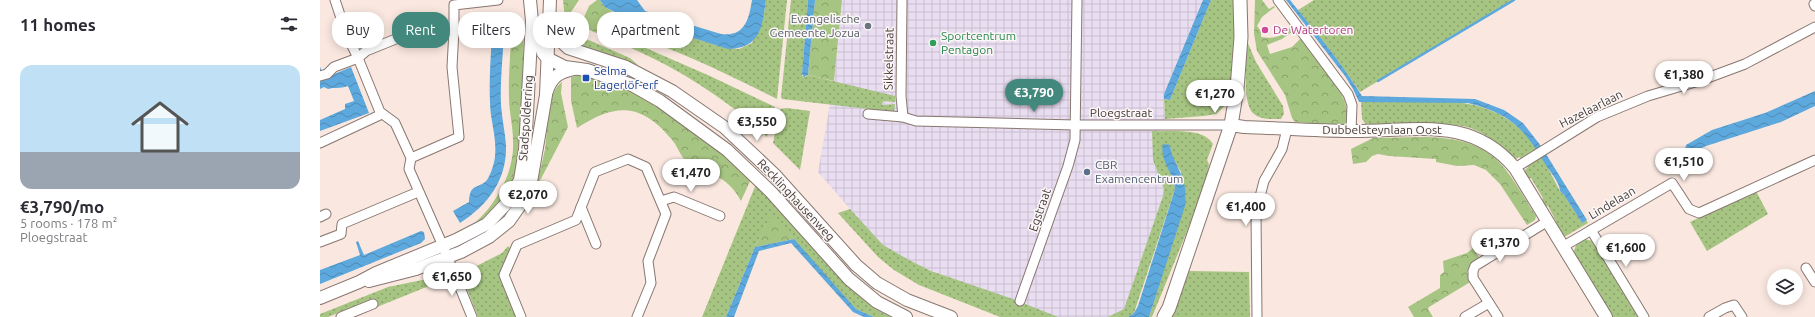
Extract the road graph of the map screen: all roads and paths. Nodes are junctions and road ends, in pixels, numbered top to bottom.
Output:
1 (336, 0) edge
2 (498, 0) edge
3 (530, 0) edge
4 (550, 0) edge
5 (902, 0) edge
6 (1077, 0) edge
7 (1240, 0) edge
8 (1278, 0) edge
9 (550, 12) edge
10 (532, 21) junction
11 (1815, 27) edge
12 (454, 30) junction
13 (547, 48) edge
14 (568, 48) edge
15 (577, 51) junction
16 (546, 54) junction
17 (358, 58) junction
18 (529, 65) junction
19 (575, 69) junction
20 (322, 76) edge
21 (546, 95) junction
22 (382, 114) junction
23 (868, 114) dead end
24 (903, 118) junction
25 (1075, 125) junction
26 (1231, 125) junction
27 (1287, 129) junction
28 (1351, 131) junction
29 (320, 143) edge
30 (412, 158) junction
31 (1815, 160) edge
32 (1515, 168) junction
33 (418, 192) junction
34 (661, 201) junction
35 (581, 207) junction
36 (720, 216) dead end
37 (1548, 221) junction
38 (1591, 230) junction
39 (320, 242) edge
40 (596, 244) dead end
41 (443, 246) junction
42 (1564, 246) junction
43 (448, 258) junction
44 (1806, 268) dead end
45 (359, 282) junction
46 (1815, 282) edge
47 (320, 298) edge
48 (1020, 301) dead end
49 (1489, 303) junction
50 (372, 304) dead end
51 (359, 314) edge
52 (341, 317) edge
53 (472, 317) edge
54 (521, 317) edge
55 (637, 317) edge
56 (906, 317) edge
57 (951, 317) edge
58 (1164, 317) edge
59 (1257, 317) edge
60 (1465, 317) edge
61 (1498, 317) edge
62 (1606, 317) edge
63 (1644, 317) edge
64 (1709, 317) edge
65 (1742, 317) edge

1 - 17 street
2 - 12 street
3 - 10 street, Stadspolderring
4 - 9 street, Stadspolderring
5 - 24 street, Sikkelstraat
6 - 25 street
7 - 26 main road
8 - 28 street
10 - 16 street
10 - 18 street, Stadspolderring
11 - 32 street, Hazelaarlaan
12 - 17 street
12 - 30 street
13 - 16 street, Stadspolderring
14 - 15 street, Recklinghausenweg
15 - 16 street, Recklinghausenweg
15 - 57 street, Recklinghausenweg
16 - 18 street
16 - 19 street, Recklinghausenweg
16 - 21 street, Stadspolderring
17 - 20 street
17 - 22 street
18 - 41 street, Stadspolderring
19 - 21 street, Stadspolderring
19 - 56 street, Recklinghausenweg
21 - 43 street, Stadspolderring
22 - 29 street
22 - 30 street
23 - 24 street, Ploegstraat
24 - 25 street, Ploegstraat
25 - 26 street, Ploegstraat
25 - 48 street, Egstraat
26 - 27 street, Dubbelsteynlaan Oost
26 - 58 main road
27 - 28 street, Dubbelsteynlaan Oost
27 - 59 street
28 - 32 street, Dubbelsteynlaan Oost
30 - 33 street
31 - 38 street, Lindelaan
32 - 37 street, Dubbelsteynlaan Oost
33 - 39 street
33 - 41 street
34 - 35 street
34 - 36 street
34 - 55 street
35 - 40 street
35 - 54 street
37 - 42 street, Dubbelsteynlaan Oost
37 - 49 street
38 - 42 street, Lindelaan
38 - 63 street
41 - 43 street
41 - 45 street, Stadspolderring
42 - 62 street, Dubbelsteynlaan Oost
43 - 45 street, Stadspolderring
43 - 53 street
44 - 46 street
45 - 47 street, Stadspolderring
49 - 60 street
49 - 61 street
50 - 51 street
51 - 52 street
64 - 65 street

